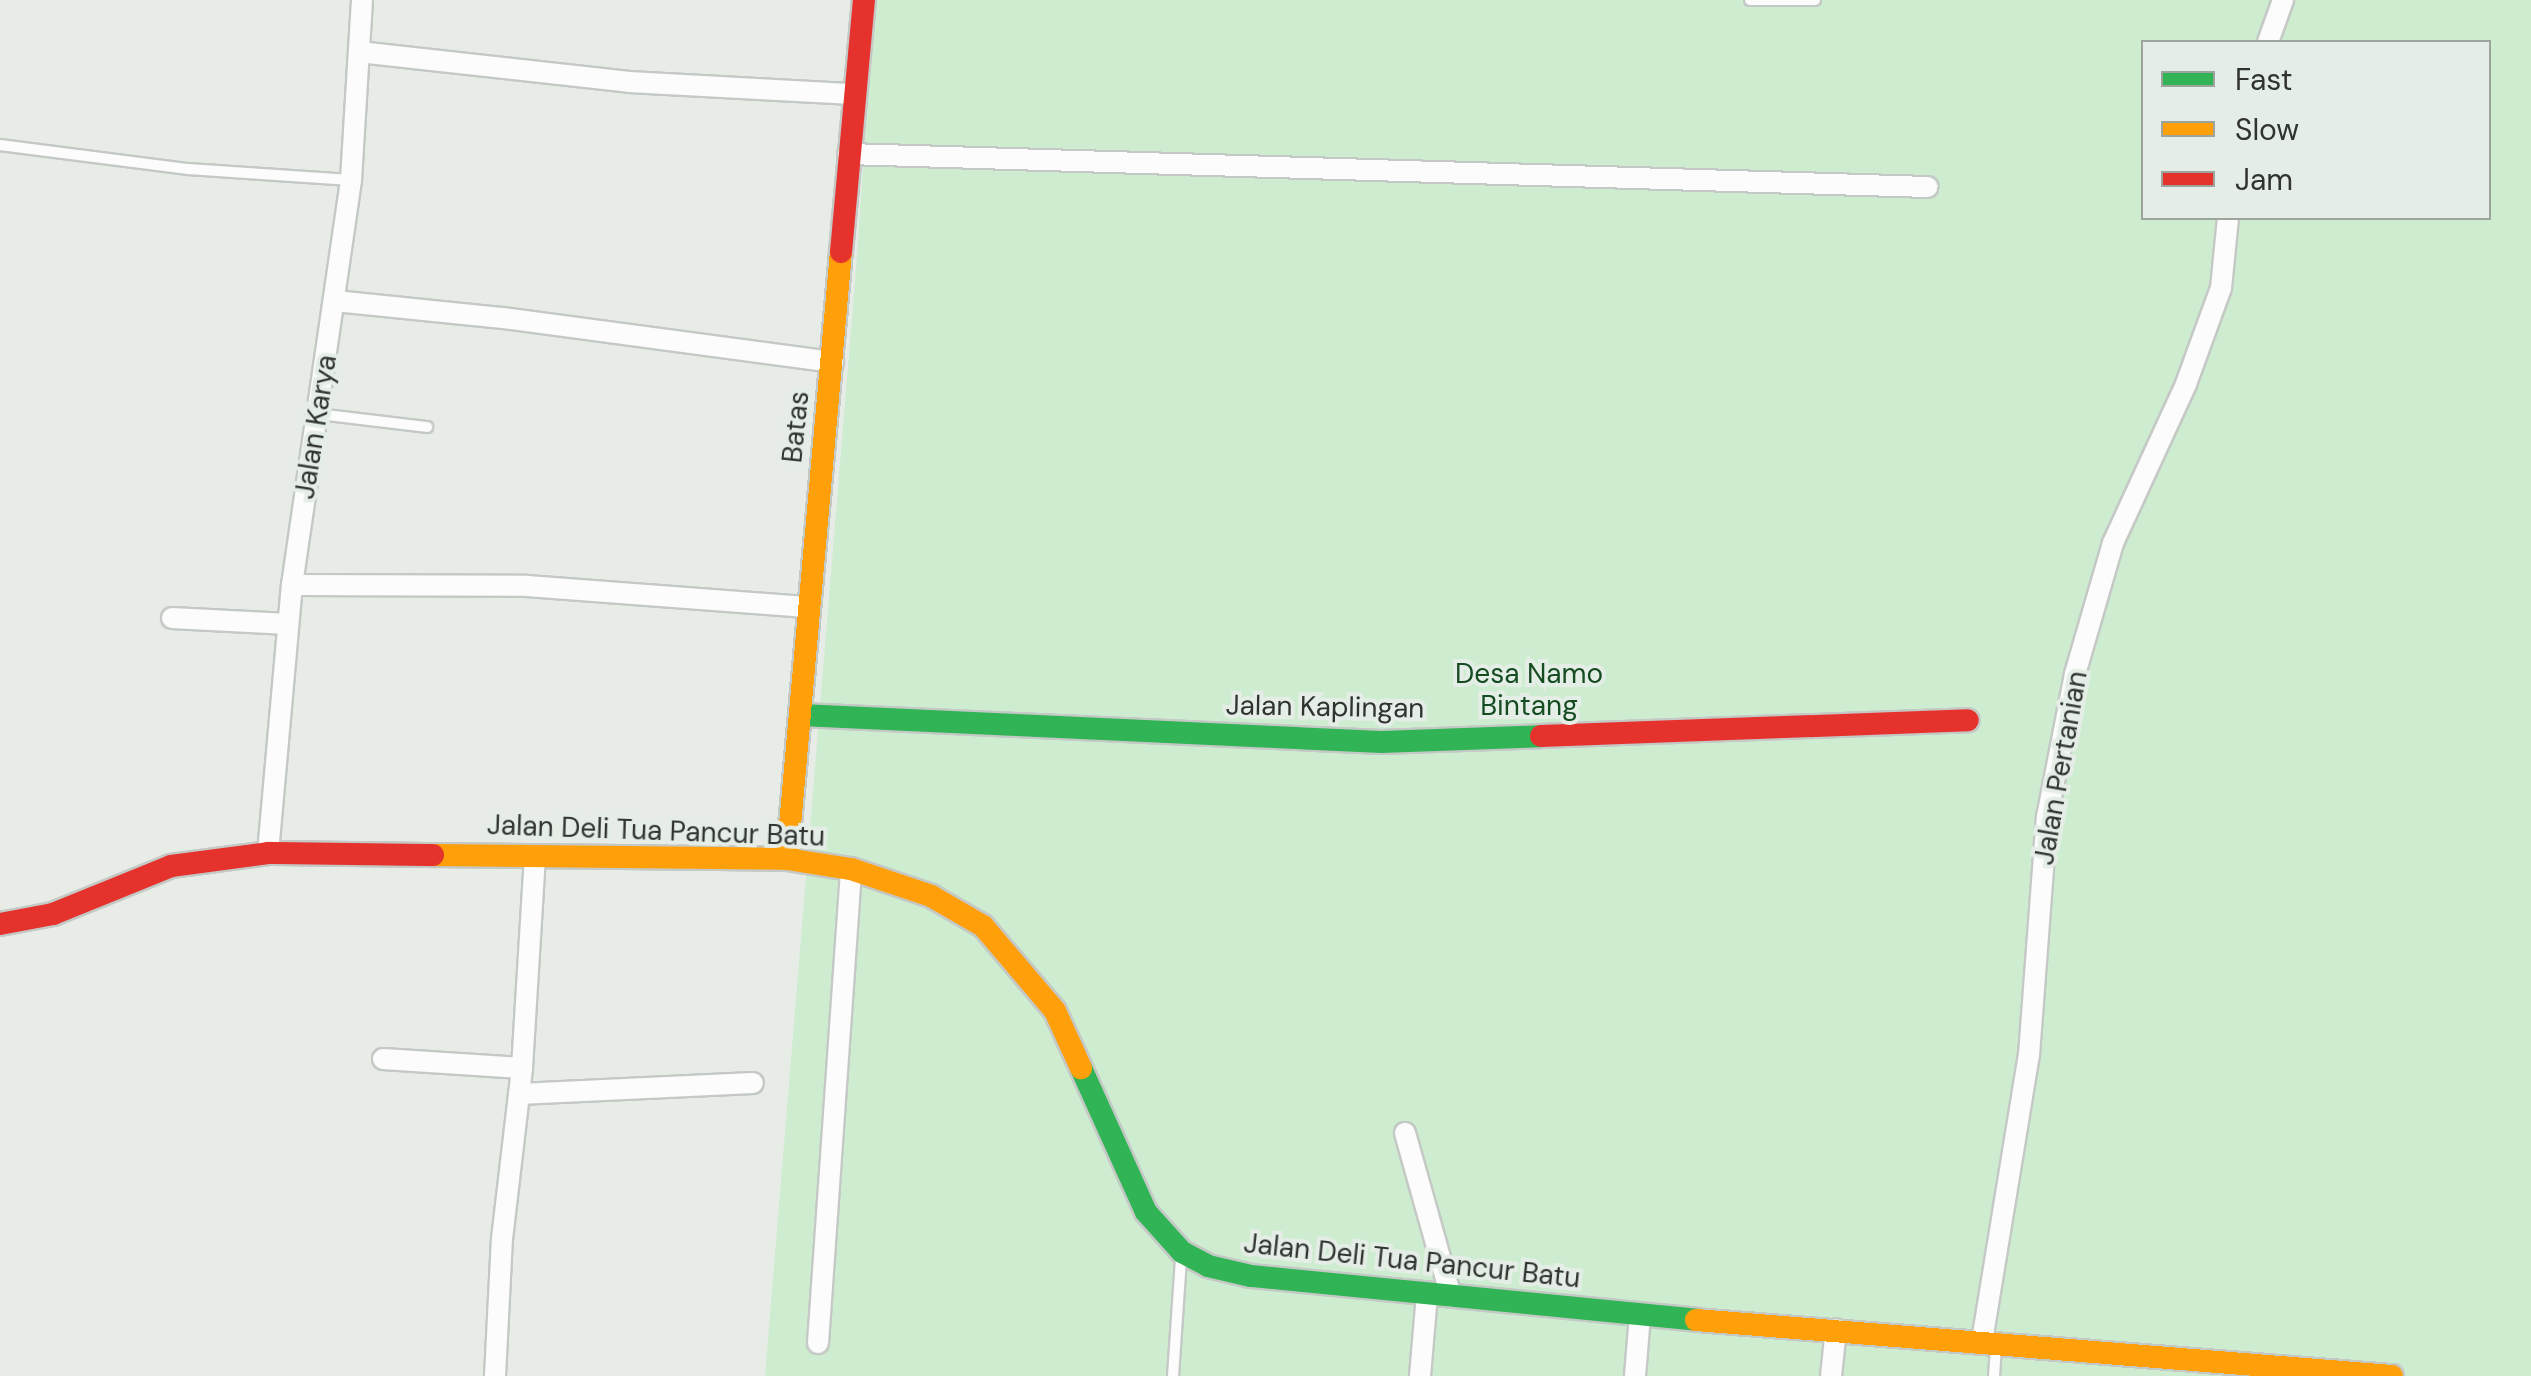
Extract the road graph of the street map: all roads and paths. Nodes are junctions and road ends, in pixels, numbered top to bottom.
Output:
1 (362, 0) edge
2 (864, 0) edge
3 (1750, 0) edge
4 (1815, 0) edge
5 (2283, 0) edge
6 (2269, 40) edge
7 (359, 52) junction
8 (853, 94) junction
9 (0, 145) edge
10 (848, 154) junction
11 (351, 180) junction
12 (1926, 187) dead end
13 (2228, 220) edge
14 (335, 301) junction
15 (832, 362) junction
16 (318, 414) junction
17 (427, 427) dead end
18 (292, 585) junction
19 (808, 607) junction
20 (172, 618) dead end
21 (288, 624) junction
22 (801, 715) junction
23 (1968, 720) dead end
24 (268, 853) junction
25 (535, 856) junction
26 (787, 860) junction
27 (851, 869) junction
28 (0, 924) edge
29 (382, 1058) dead end
30 (522, 1068) junction
31 (753, 1083) dead end
32 (519, 1094) junction
33 (1405, 1133) dead end
34 (1182, 1252) junction
35 (1439, 1295) junction
36 (1640, 1315) junction
37 (1836, 1329) junction
38 (1989, 1341) junction
39 (818, 1342) dead end
40 (496, 1376) edge
41 (1173, 1376) edge
42 (1420, 1376) edge
43 (1635, 1376) edge
44 (1832, 1376) edge
45 (1994, 1376) edge
46 (2392, 1376) edge

1 - 7 street, Jalan Karya
2 - 8 main road, Batas
3 - 4 lane
5 - 6 street
7 - 8 street
7 - 11 street, Jalan Karya
8 - 10 main road, Batas
9 - 11 lane
10 - 12 street
10 - 15 main road, Batas
11 - 14 street, Jalan Karya
13 - 38 street, Jalan Pertanian
14 - 15 street
14 - 16 street, Jalan Karya
15 - 19 main road, Batas
16 - 17 lane
16 - 18 street, Jalan Karya
18 - 19 street
18 - 21 street, Jalan Karya
19 - 22 main road, Batas
20 - 21 street
21 - 24 street, Jalan Karya
22 - 23 main road, Jalan Kaplingan
22 - 26 main road, Batas
24 - 25 main road, Jalan Deli Tua Pancur Batu
24 - 28 main road, Jalan Deli Tua Pancur Batu
25 - 26 main road, Jalan Deli Tua Pancur Batu
25 - 30 street
26 - 27 main road, Jalan Deli Tua Pancur Batu
27 - 34 main road, Jalan Deli Tua Pancur Batu
27 - 39 street
29 - 30 street
30 - 32 street
31 - 32 street
32 - 40 street
33 - 35 street
34 - 35 main road, Jalan Deli Tua Pancur Batu
34 - 41 lane
35 - 36 main road, Jalan Deli Tua Pancur Batu
35 - 42 street
36 - 37 main road, Jalan Deli Tua Pancur Batu
36 - 43 street
37 - 38 main road, Jalan Deli Tua Pancur Batu
37 - 44 street
38 - 45 lane
38 - 46 main road, Jalan Deli Tua Pancur Batu

